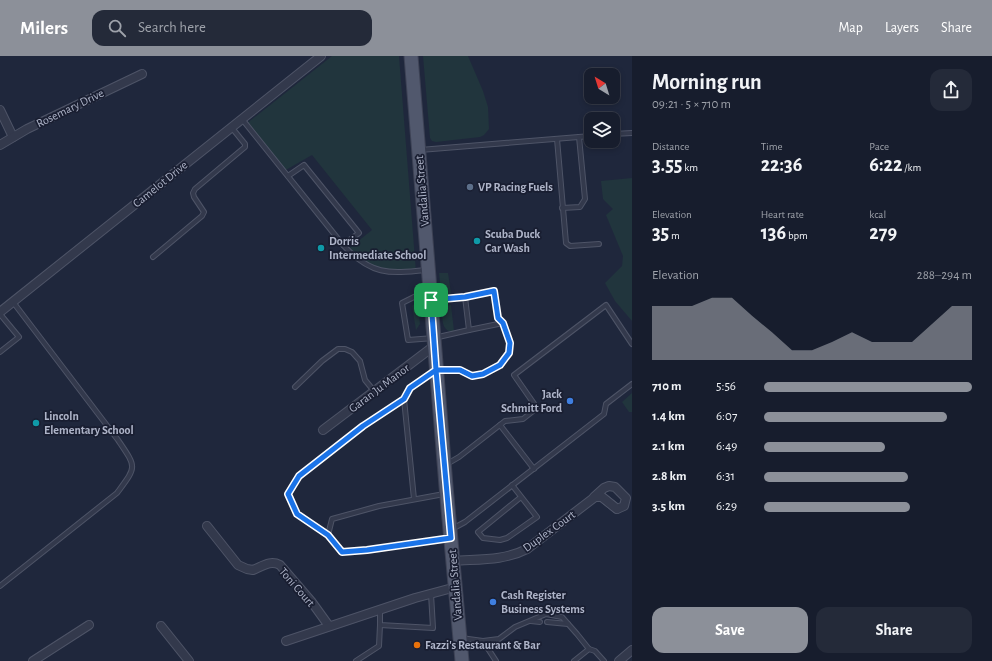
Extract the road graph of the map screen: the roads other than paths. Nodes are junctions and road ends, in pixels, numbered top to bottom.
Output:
1 (321, 56) edge
2 (411, 56) edge
3 (142, 74) dead end
4 (0, 110) edge
5 (242, 119) junction
6 (231, 127) junction
7 (632, 133) edge
8 (620, 134) edge
9 (13, 137) junction
10 (579, 137) junction
11 (584, 137) edge
12 (557, 139) junction
13 (0, 145) edge
14 (419, 151) junction
15 (288, 176) junction
16 (562, 208) junction
17 (599, 244) dead end
18 (343, 245) junction
19 (153, 257) dead end
20 (428, 270) junction
21 (430, 295) junction
22 (465, 297) junction
23 (13, 302) junction
24 (0, 313) edge
25 (503, 323) junction
26 (469, 330) junction
27 (434, 342) junction
28 (632, 344) edge
29 (0, 352) edge
30 (436, 370) junction
31 (632, 384) edge
32 (295, 387) dead end
33 (374, 392) junction
34 (404, 399) junction
35 (500, 425) junction
36 (323, 430) dead end
37 (444, 466) junction
38 (534, 468) junction
39 (512, 485) junction
40 (446, 493) junction
41 (521, 497) junction
42 (594, 497) dead end
43 (414, 499) junction
44 (207, 526) dead end
45 (450, 534) junction
46 (328, 535) junction
47 (453, 561) junction
48 (0, 586) edge
49 (456, 587) junction
50 (430, 594) junction
51 (380, 610) junction
52 (529, 621) junction
53 (540, 622) dead end
54 (548, 622) dead end
55 (568, 624) junction
56 (89, 625) dead end
57 (380, 625) junction
58 (161, 626) dead end
59 (329, 626) junction
60 (459, 638) junction
61 (286, 641) dead end
62 (483, 641) junction
63 (589, 649) junction
64 (632, 650) edge
65 (33, 661) edge
66 (189, 661) edge
67 (356, 661) edge
68 (461, 661) edge
69 (496, 661) edge
70 (574, 661) edge
71 (604, 661) edge
72 (619, 661) edge

1 - 5 street, Camelot Drive
2 - 14 main road, Vandalia Street
3 - 9 street, Rosemary Drive
4 - 9 street
5 - 6 street, Camelot Drive
5 - 15 lane
6 - 19 lane
6 - 23 street, Camelot Drive
7 - 8 lane
9 - 13 street, Rosemary Drive
10 - 11 lane
10 - 12 lane
10 - 16 lane
12 - 14 lane
12 - 16 lane
14 - 20 main road, Vandalia Street
15 - 18 lane
15 - 18 lane
16 - 17 lane
18 - 20 lane
20 - 21 main road, Vandalia Street
21 - 22 lane
21 - 27 main road, Vandalia Street
21 - 27 lane
22 - 25 lane
22 - 26 lane
23 - 24 street, Camelot Drive
23 - 48 lane
24 - 29 lane
25 - 26 lane
25 - 30 lane
26 - 27 lane
27 - 30 main road, Vandalia Street
27 - 33 street, Garan Ju Manor
28 - 35 lane
30 - 34 lane
30 - 37 main road, Vandalia Street
31 - 38 lane
32 - 33 lane
33 - 36 street, Garan Ju Manor
34 - 43 lane
34 - 46 lane
35 - 37 lane
35 - 38 lane
37 - 40 main road, Vandalia Street
38 - 39 lane
39 - 41 lane
39 - 45 lane
40 - 43 lane
40 - 45 main road, Vandalia Street
41 - 41 lane
42 - 47 street, Duplex Court
43 - 46 lane
44 - 59 street, Toni Court
45 - 46 lane
45 - 47 main road, Vandalia Street
47 - 49 main road, Vandalia Street
49 - 50 street
49 - 60 main road, Vandalia Street
50 - 51 street
50 - 57 lane
51 - 57 lane
51 - 59 street
52 - 53 lane
52 - 55 lane
52 - 62 lane
54 - 55 lane
55 - 63 lane
56 - 65 street
57 - 67 lane
58 - 66 street
59 - 61 street
60 - 62 lane
60 - 68 main road, Vandalia Street
62 - 69 lane
63 - 70 lane
63 - 71 lane
64 - 72 street

